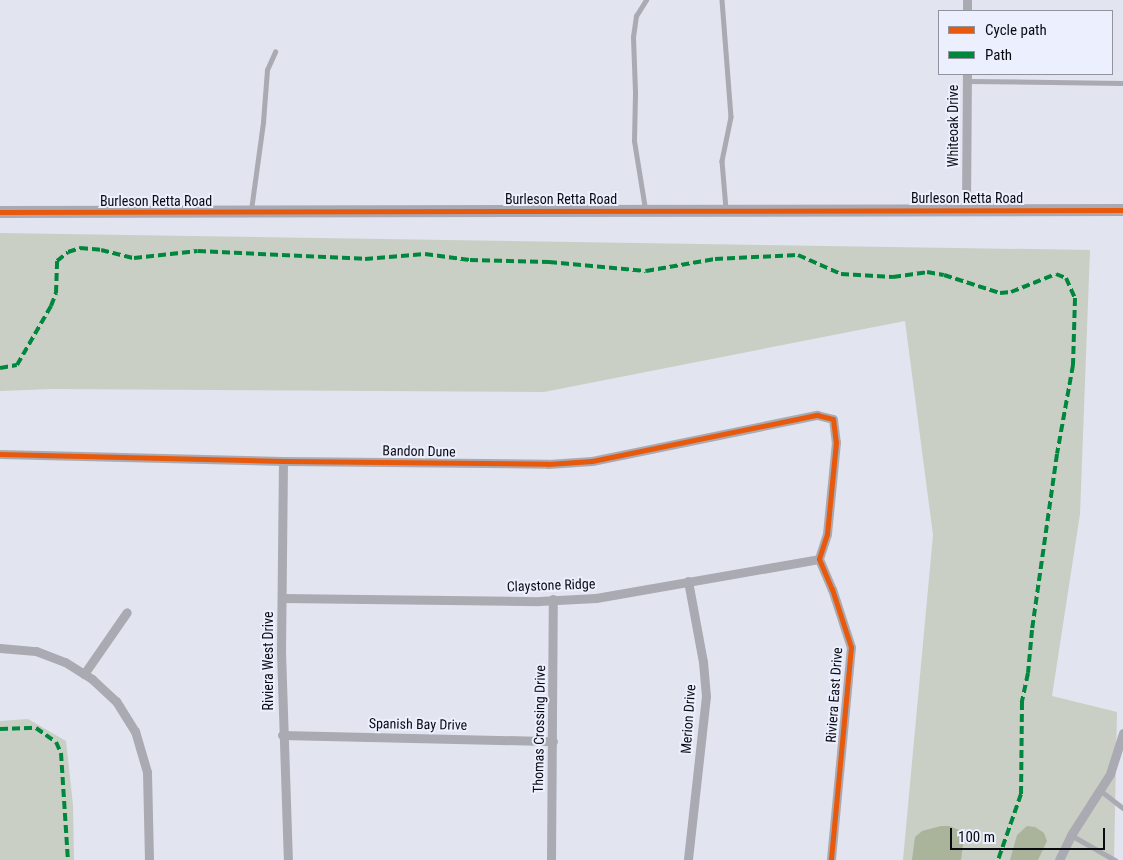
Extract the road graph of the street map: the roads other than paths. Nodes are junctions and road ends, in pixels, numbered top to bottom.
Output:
1 (646, 0) edge
2 (722, 0) edge
3 (275, 52) dead end
4 (967, 78) edge
5 (1123, 83) edge
6 (726, 209) junction
7 (966, 209) junction
8 (645, 210) junction
9 (1123, 210) edge
10 (0, 212) edge
11 (251, 212) junction
12 (0, 454) edge
13 (282, 461) junction
14 (819, 559) junction
15 (688, 582) junction
16 (282, 598) junction
17 (554, 598) junction
18 (127, 612) dead end
19 (0, 648) edge
20 (84, 674) junction
21 (282, 735) junction
22 (1123, 736) edge
23 (553, 741) junction
24 (1100, 790) junction
25 (1123, 808) edge
26 (1071, 835) junction
27 (149, 860) edge
28 (288, 860) edge
29 (551, 860) edge
30 (688, 860) edge
31 (831, 860) edge
32 (1059, 860) edge
33 (1116, 860) edge

1 - 8 lane
2 - 6 lane
3 - 11 lane
4 - 5 lane
4 - 7 street, Whiteoak Drive
6 - 7 street, Burleson Retta Road
6 - 8 street, Burleson Retta Road
7 - 9 street, Burleson Retta Road
8 - 11 street, Burleson Retta Road
10 - 11 street, Burleson Retta Road
12 - 13 street, Bandon Dune
13 - 14 street, Bandon Dune
13 - 16 street, Riviera West Drive
14 - 15 street, Claystone Ridge
14 - 31 street, Riviera East Drive
15 - 17 street, Claystone Ridge
15 - 30 street, Merion Drive
16 - 17 street, Claystone Ridge
16 - 21 street, Riviera West Drive
17 - 23 street, Thomas Crossing Drive
18 - 20 street
19 - 20 street
20 - 27 street
21 - 23 street, Spanish Bay Drive
21 - 28 street, Riviera West Drive
22 - 24 street
23 - 29 street, Thomas Crossing Drive
24 - 25 lane
24 - 26 street
26 - 32 street
26 - 33 lane

